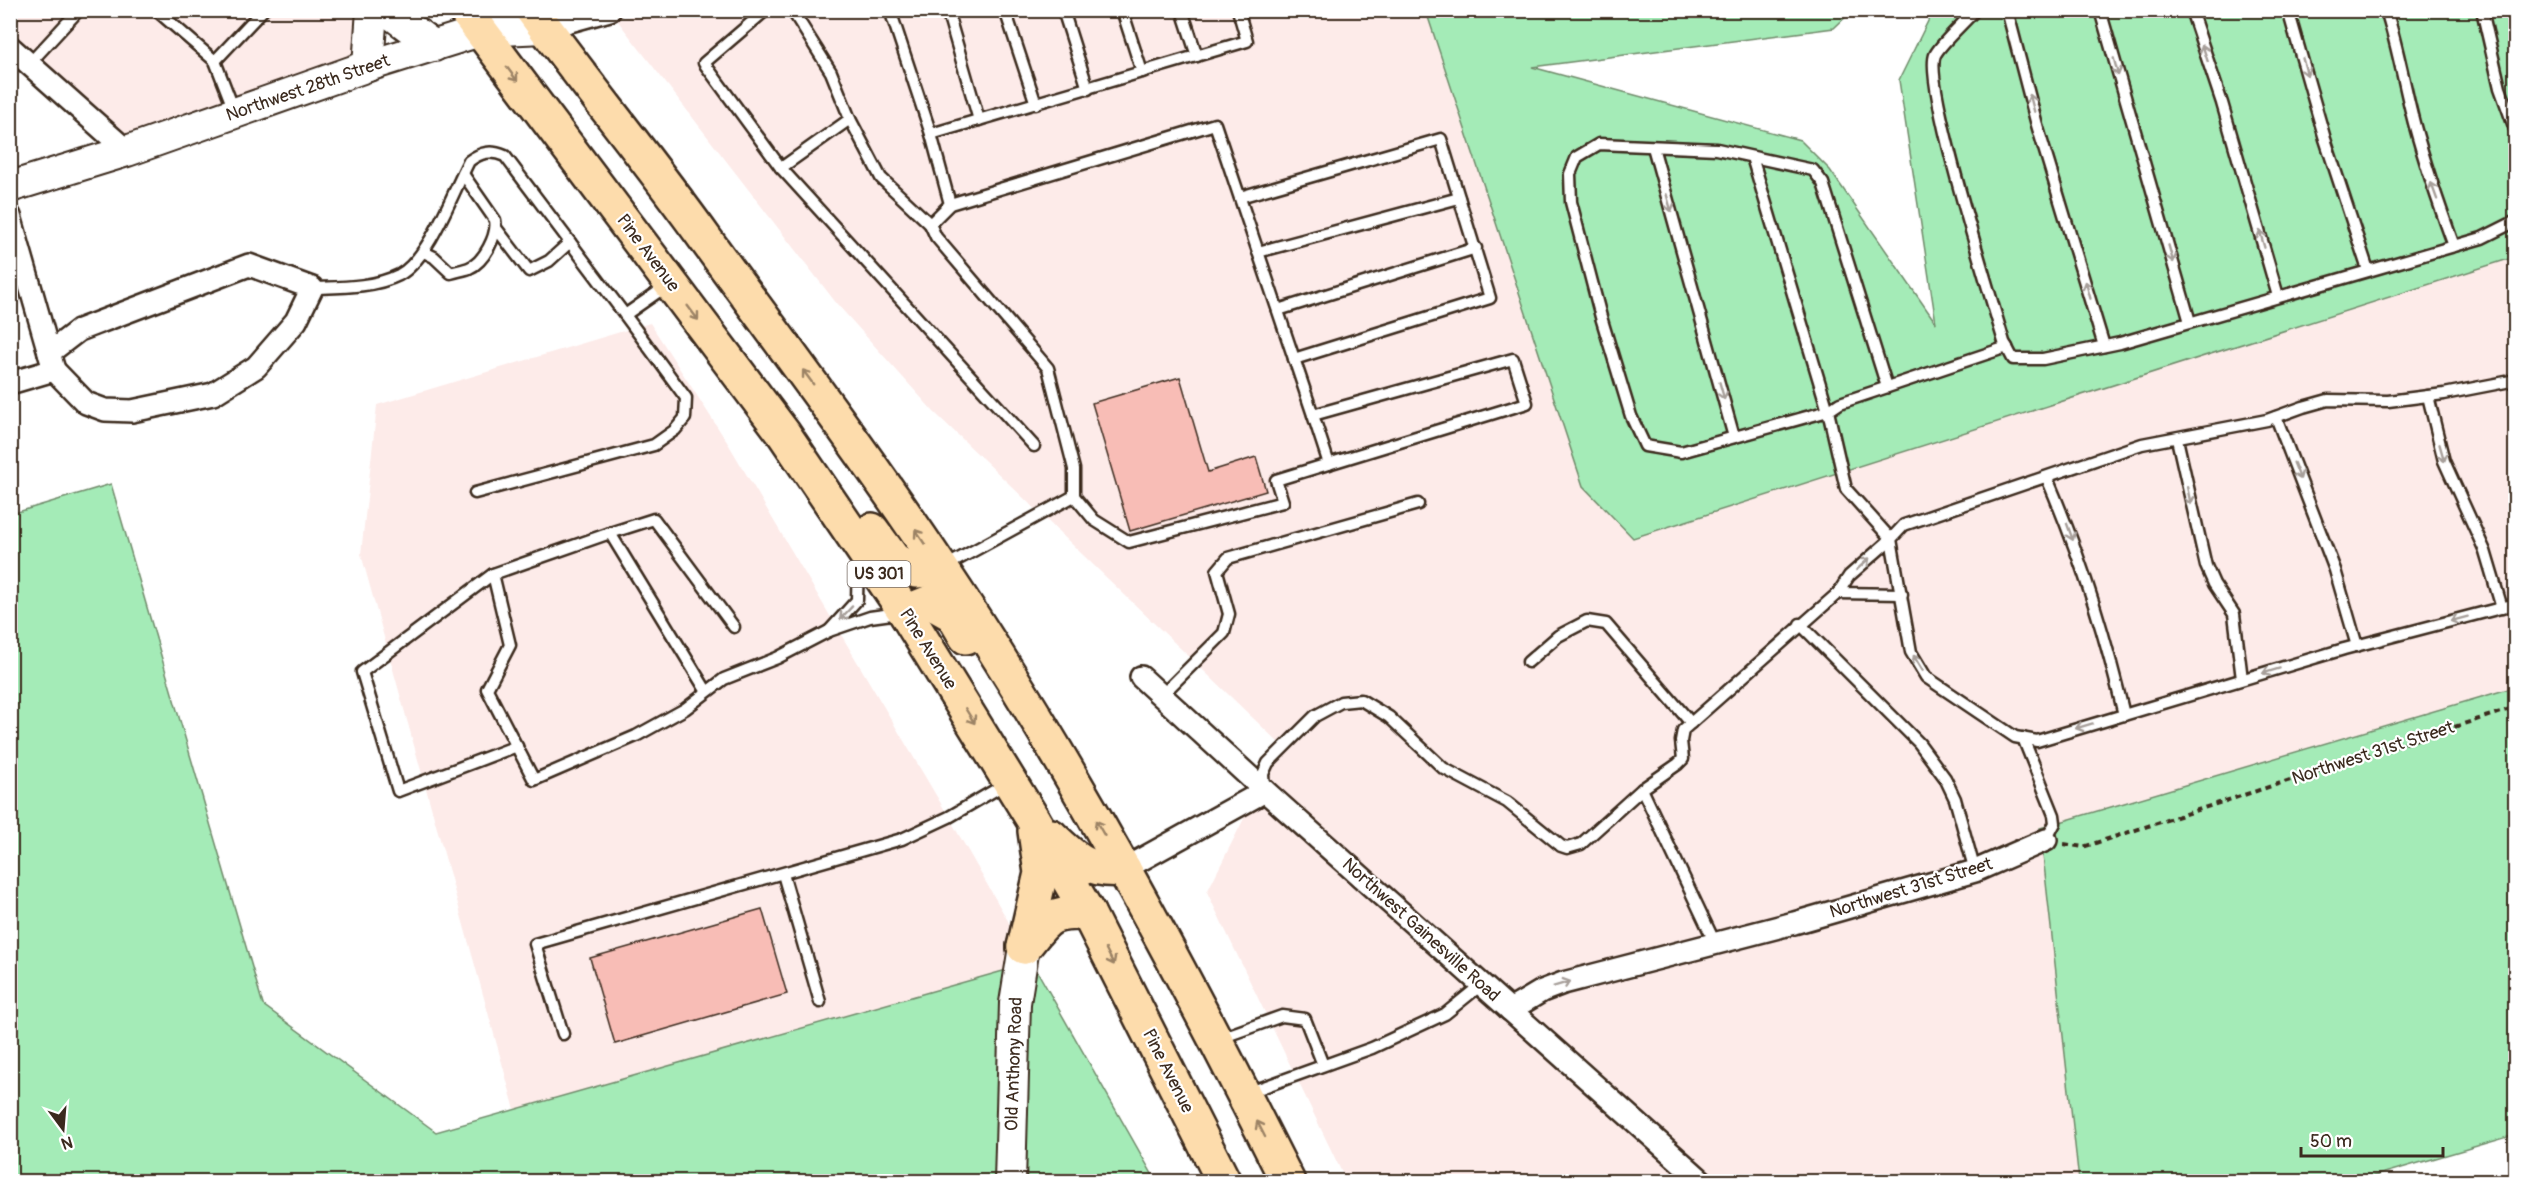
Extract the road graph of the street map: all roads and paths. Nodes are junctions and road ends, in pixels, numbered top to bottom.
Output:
1 (79, 10) edge
2 (156, 10) edge
3 (263, 10) edge
4 (372, 10) edge
5 (386, 10) edge
6 (610, 10) edge
7 (766, 10) edge
8 (792, 10) edge
9 (890, 10) edge
10 (947, 10) edge
11 (1005, 10) edge
12 (1064, 10) edge
13 (1122, 10) edge
14 (1182, 10) edge
15 (1238, 10) edge
16 (1975, 10) edge
17 (2007, 10) edge
18 (2100, 10) edge
19 (2191, 10) edge
20 (2288, 10) edge
21 (2386, 10) edge
22 (2482, 10) edge
23 (539, 20) edge
24 (472, 21) edge
25 (434, 46) junction
26 (10, 47) edge
27 (1197, 56) junction
28 (216, 61) junction
29 (29, 64) junction
30 (368, 66) junction
31 (1142, 72) junction
32 (1088, 88) junction
33 (1036, 104) junction
34 (236, 113) junction
35 (850, 120) junction
36 (980, 120) junction
37 (2516, 132) edge
38 (931, 134) junction
39 (1653, 147) junction
40 (127, 151) junction
41 (1752, 157) junction
42 (781, 168) junction
43 (463, 174) junction
44 (10, 187) edge
45 (1240, 197) junction
46 (1459, 198) junction
47 (950, 204) junction
48 (2516, 221) edge
49 (12, 224) edge
50 (930, 224) junction
51 (496, 228) junction
52 (570, 242) junction
53 (2454, 246) junction
54 (1476, 248) junction
55 (424, 252) junction
56 (1258, 252) junction
57 (2368, 270) junction
58 (671, 283) junction
59 (312, 288) junction
60 (2278, 296) junction
61 (1278, 310) junction
62 (625, 315) junction
63 (2190, 322) junction
64 (2104, 346) junction
65 (2007, 347) junction
66 (724, 354) junction
67 (1294, 359) junction
68 (51, 362) junction
69 (2516, 380) edge
70 (10, 383) edge
71 (1887, 387) junction
72 (2428, 396) junction
73 (1828, 411) junction
74 (1313, 415) junction
75 (2276, 417) junction
76 (1734, 437) junction
77 (2177, 439) junction
78 (1034, 446) dead end
79 (1329, 464) junction
80 (2047, 478) junction
81 (475, 493) dead end
82 (1074, 496) junction
83 (1418, 504) dead end
84 (610, 533) junction
85 (855, 538) junction
86 (1891, 538) junction
87 (941, 569) junction
88 (493, 574) junction
89 (1838, 592) junction
90 (1902, 594) junction
91 (2516, 604) edge
92 (2502, 608) junction
93 (905, 612) junction
94 (1800, 624) junction
95 (734, 627) dead end
96 (829, 631) junction
97 (2357, 646) junction
98 (1528, 662) dead end
99 (1141, 677) dead end
100 (2242, 680) junction
101 (707, 692) junction
102 (1162, 695) junction
103 (2516, 707) edge
104 (2124, 715) junction
105 (1691, 723) junction
106 (2023, 738) junction
107 (1050, 742) junction
108 (517, 746) junction
109 (1010, 781) junction
110 (1642, 789) junction
111 (1265, 791) junction
112 (1034, 821) junction
113 (2046, 840) junction
114 (1125, 869) junction
115 (1975, 871) junction
116 (783, 874) junction
117 (1088, 913) junction
118 (1715, 943) junction
119 (1024, 947) junction
120 (1482, 984) junction
121 (820, 1002) dead end
122 (1510, 1010) junction
123 (563, 1034) dead end
124 (1216, 1040) junction
125 (1323, 1065) junction
126 (1244, 1094) junction
127 (1010, 1182) edge
128 (1224, 1182) edge
129 (1288, 1182) edge
130 (1703, 1182) edge

1 - 29 lane
2 - 28 lane
3 - 28 lane
4 - 30 street
5 - 25 street
6 - 23 street, Northwest 28th Street
7 - 42 lane
8 - 35 lane
9 - 38 lane
10 - 36 lane
11 - 33 lane
12 - 32 lane
13 - 31 lane
14 - 27 lane
15 - 27 lane
16 - 65 lane
64 -> 17 lane
18 -> 63 lane
60 -> 19 lane
20 -> 57 lane
53 -> 21 lane
22 - 37 lane
23 - 24 street, Northwest 28th Street
87 -> 23 highway, US 301
24 - 25 street, Northwest 28th Street
24 -> 58 highway, Pine Avenue / US 301
25 - 30 street, Northwest 28th Street
26 - 29 street
27 - 31 lane
28 - 34 lane
29 - 40 street
30 - 34 street, Northwest 28th Street
31 - 32 lane
32 - 33 lane
33 - 36 lane
34 - 40 street, Northwest 28th Street
35 - 42 lane
35 - 50 lane
36 - 38 lane
38 - 47 lane
39 - 41 lane
39 -> 76 lane
39 - 76 lane
40 - 44 street, Northwest 28th Street
41 - 71 lane
41 - 73 lane
42 - 78 lane
43 - 51 lane
43 - 52 lane
43 - 55 lane
45 - 46 lane
45 - 47 lane
45 - 56 lane
46 - 54 lane
46 - 56 lane
47 - 50 lane
48 - 53 lane
49 - 68 street
50 - 82 lane
51 - 52 lane
51 - 55 lane
52 - 62 lane
53 - 57 lane
54 - 61 lane
54 - 67 lane
55 - 59 lane
56 - 61 lane
57 - 60 lane
58 - 62 lane
58 -> 66 highway, Pine Avenue / US 301
59 - 68 street
59 - 68 street
60 - 63 lane
61 - 67 lane
62 - 81 lane
63 - 64 lane
64 - 65 lane
65 - 71 lane
66 - 85 highway, Pine Avenue / US 301
66 - 87 highway
67 - 74 lane
68 - 70 street
69 - 72 lane
71 - 73 lane
72 - 75 lane
72 -> 92 lane
73 - 76 lane
73 - 86 lane
74 - 79 lane
74 - 79 lane
75 - 77 lane
75 -> 97 lane
77 - 80 lane
77 -> 100 lane
79 - 82 lane
80 - 86 lane
80 -> 104 lane
82 - 87 lane
83 - 102 lane
84 - 88 lane
84 - 95 lane
84 - 101 lane
85 - 93 highway, Pine Avenue / US 301
85 -> 96 lane
89 -> 86 lane
86 - 90 lane
87 - 107 highway, US 301
88 - 108 lane
88 - 108 lane
89 - 90 lane
89 - 94 lane
106 -> 90 lane
91 - 92 lane
92 -> 97 lane
93 - 96 lane
93 - 107 highway
93 -> 109 highway, Pine Avenue / US 301
94 - 105 lane
94 - 115 lane
96 - 101 lane
97 -> 100 lane
98 - 105 lane
99 - 102 street, Northwest Gainesville Road
100 - 104 lane
101 - 108 lane
102 - 111 street, Northwest Gainesville Road
103 - 113 path, Northwest 31st Street
104 -> 106 lane
105 - 110 lane
106 - 113 lane
114 -> 107 highway, US 301
109 - 112 highway, Pine Avenue / US 301
109 - 116 lane
110 - 111 lane
110 - 118 lane
111 - 114 street
111 - 120 street, Northwest Gainesville Road
112 - 114 highway
112 - 117 highway, Pine Avenue / US 301
112 - 119 highway
113 - 115 street, Northwest 31st Street
114 - 124 highway, US 301
115 - 118 street, Northwest 31st Street
116 - 121 lane
116 - 123 lane
117 - 119 highway
117 -> 128 highway, Pine Avenue / US 301
122 -> 118 street, Northwest 31st Street
119 - 127 street, Old Anthony Road
120 - 122 street, Northwest Gainesville Road
120 - 125 lane
122 - 130 street, Northwest Gainesville Road
124 - 125 lane
124 - 126 highway, US 301
125 - 126 lane
129 -> 126 highway, US 301

